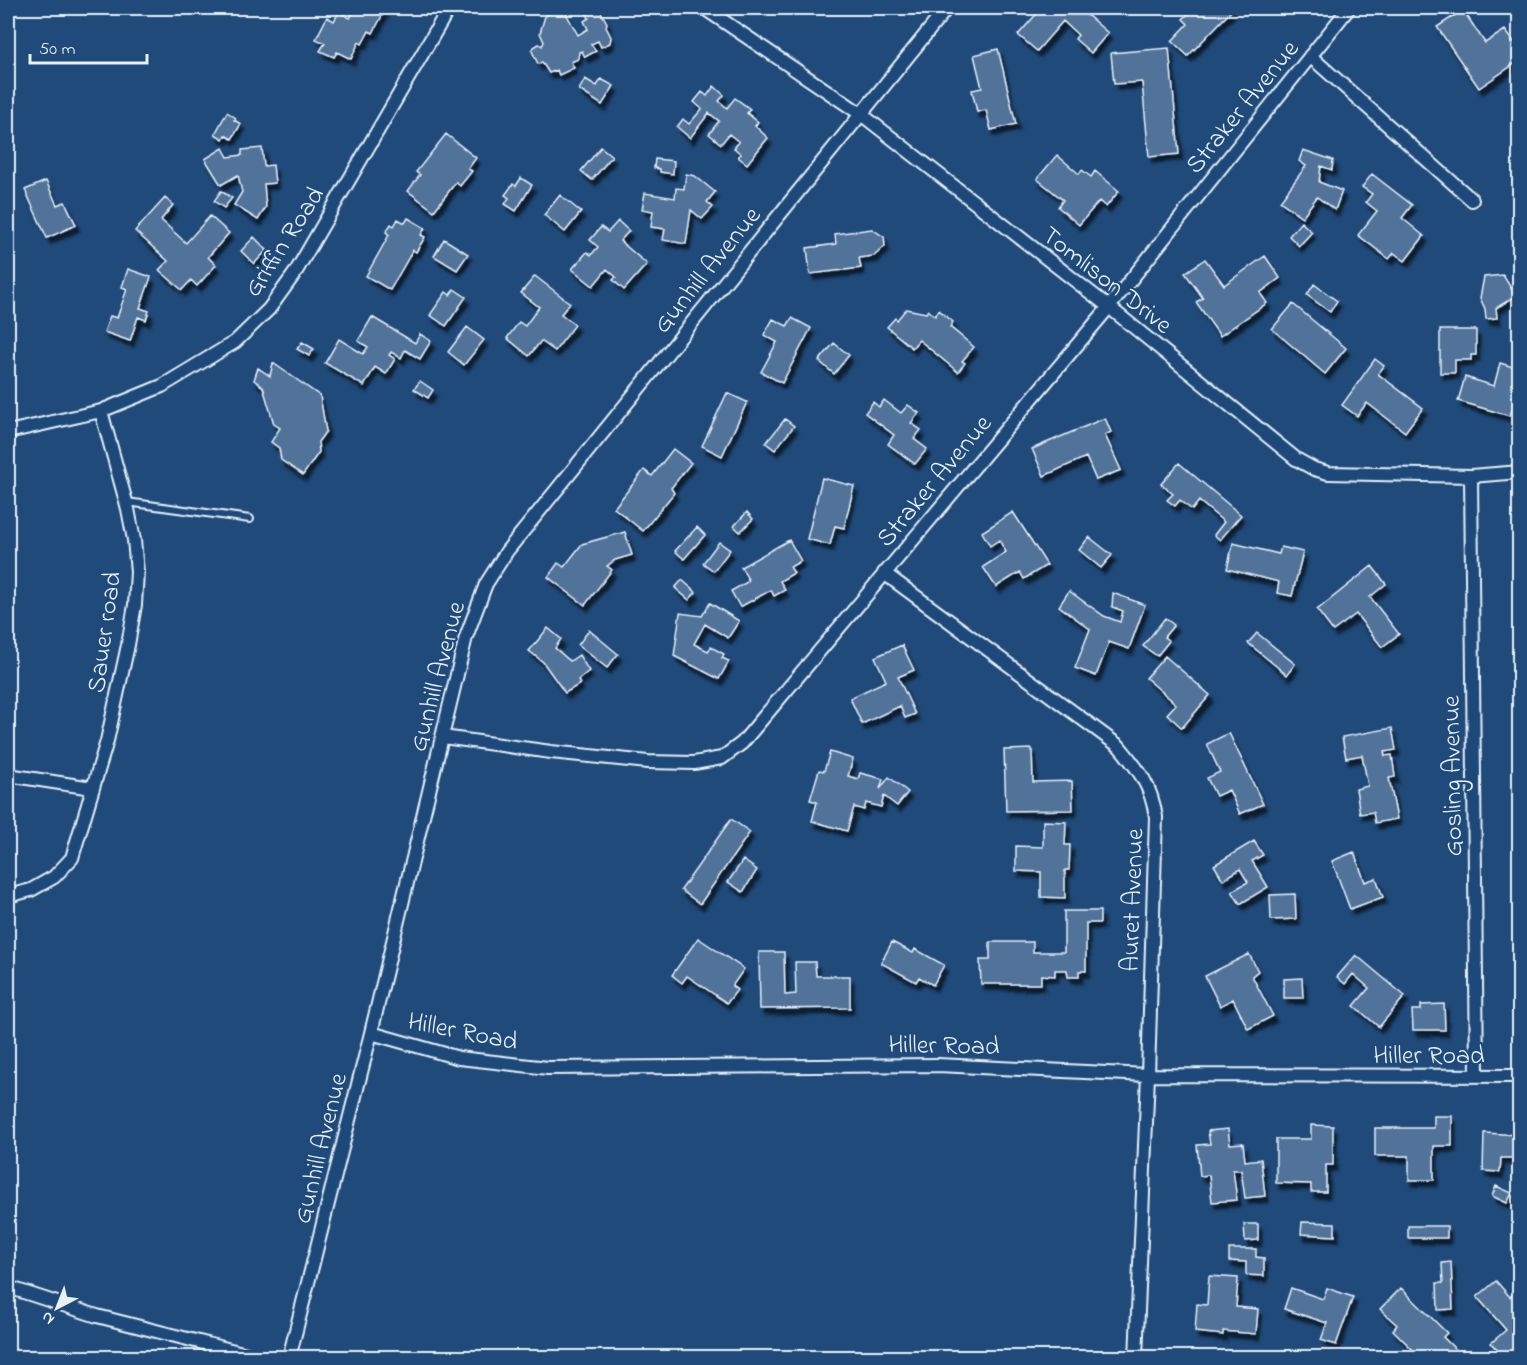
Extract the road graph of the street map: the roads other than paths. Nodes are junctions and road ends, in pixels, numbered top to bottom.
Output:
1 (449, 8) edge
2 (704, 8) edge
3 (947, 8) edge
4 (1349, 8) edge
5 (1310, 56) junction
6 (861, 114) junction
7 (1472, 200) dead end
8 (1109, 307) junction
9 (101, 411) junction
10 (8, 432) edge
11 (1520, 472) edge
12 (1471, 476) junction
13 (126, 502) junction
14 (250, 519) dead end
15 (885, 573) junction
16 (443, 736) junction
17 (8, 775) edge
18 (92, 788) junction
19 (8, 896) edge
20 (371, 1033) junction
21 (1149, 1075) junction
22 (1477, 1076) junction
23 (1520, 1076) edge
24 (8, 1287) edge
25 (262, 1358) edge
26 (289, 1358) edge
27 (1136, 1358) edge

1 - 9 street, Griffin Road
2 - 6 street, Tomlison Drive
3 - 6 street, Gunhill Avenue
4 - 5 street, Straker Avenue
5 - 7 street
5 - 8 street, Straker Avenue
6 - 8 street, Tomlison Drive
6 - 16 street, Gunhill Avenue
8 - 12 street, Tomlison Drive
8 - 15 street, Straker Avenue
9 - 10 street, Griffin Road
9 - 13 street, Sauer road
11 - 12 street, Tomlison Drive
12 - 22 street, Gosling Avenue
13 - 14 lane
13 - 18 street, Sauer road
15 - 16 street, Straker Avenue
15 - 21 street, Auret Avenue
16 - 20 street, Gunhill Avenue
17 - 18 street
18 - 19 street, Sauer road
20 - 21 street, Hiller Road
20 - 26 street, Gunhill Avenue
21 - 22 street, Hiller Road
21 - 27 street, Auret Avenue
22 - 23 street, Hiller Road
24 - 25 street

